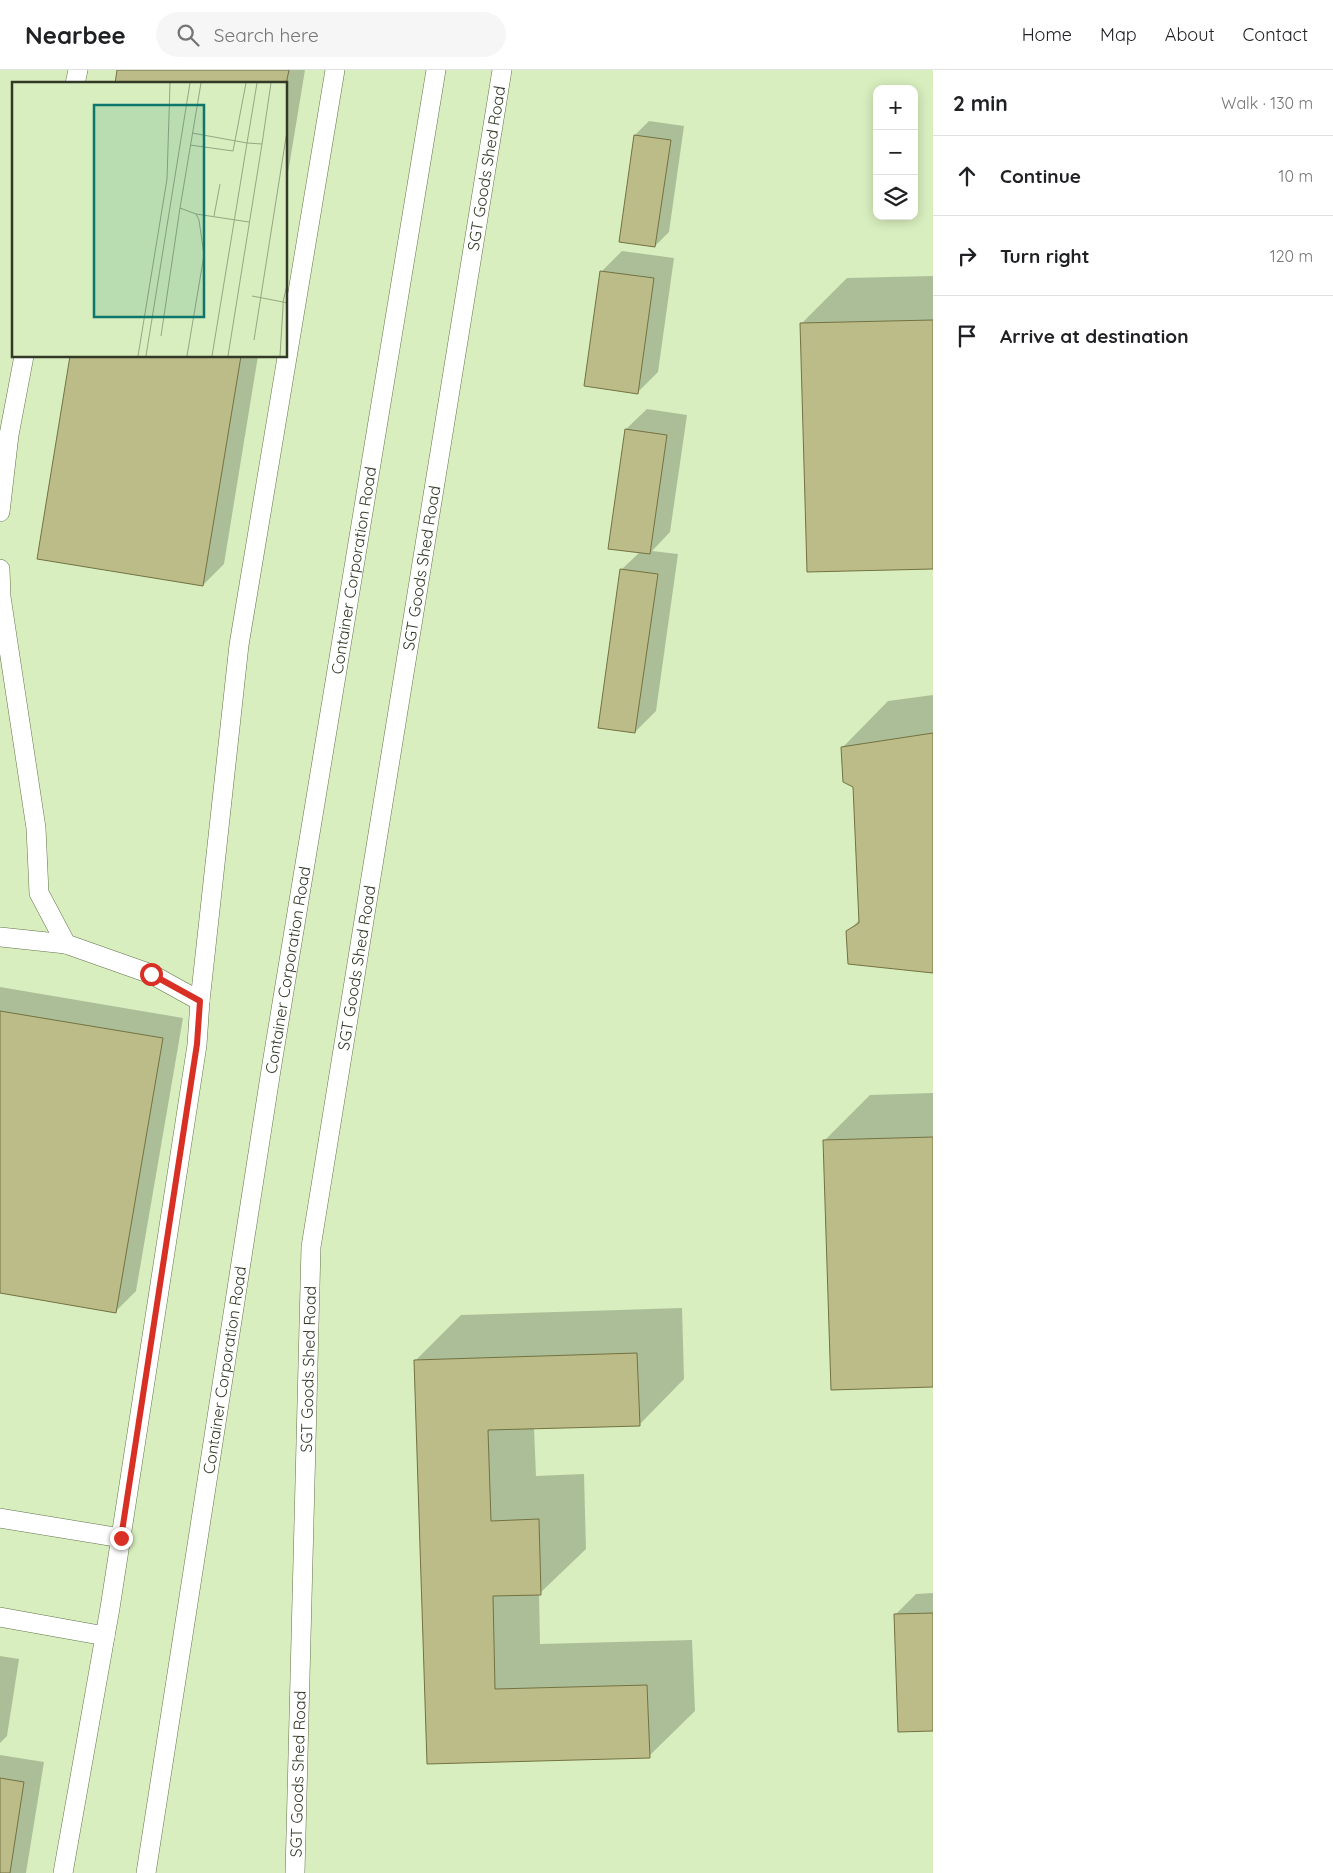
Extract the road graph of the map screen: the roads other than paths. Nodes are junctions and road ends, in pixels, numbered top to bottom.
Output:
1 (336, 70) edge
2 (436, 70) edge
3 (502, 70) edge
4 (288, 355) edge
5 (24, 358) edge
6 (288, 358) edge
7 (0, 512) edge
8 (0, 569) edge
9 (0, 937) edge
10 (66, 944) junction
11 (200, 1001) junction
12 (0, 1518) edge
13 (121, 1538) junction
14 (0, 1617) edge
15 (105, 1636) junction
16 (63, 1873) edge
17 (146, 1873) edge
18 (295, 1873) edge

1 - 4 lane
2 - 17 lane, Container Corporation Road
3 - 18 lane, SGT Goods Shed Road
5 - 7 lane
6 - 11 lane
8 - 10 lane
9 - 10 lane
10 - 11 lane
11 - 13 lane
12 - 13 lane
13 - 15 lane
14 - 15 lane
15 - 16 lane

